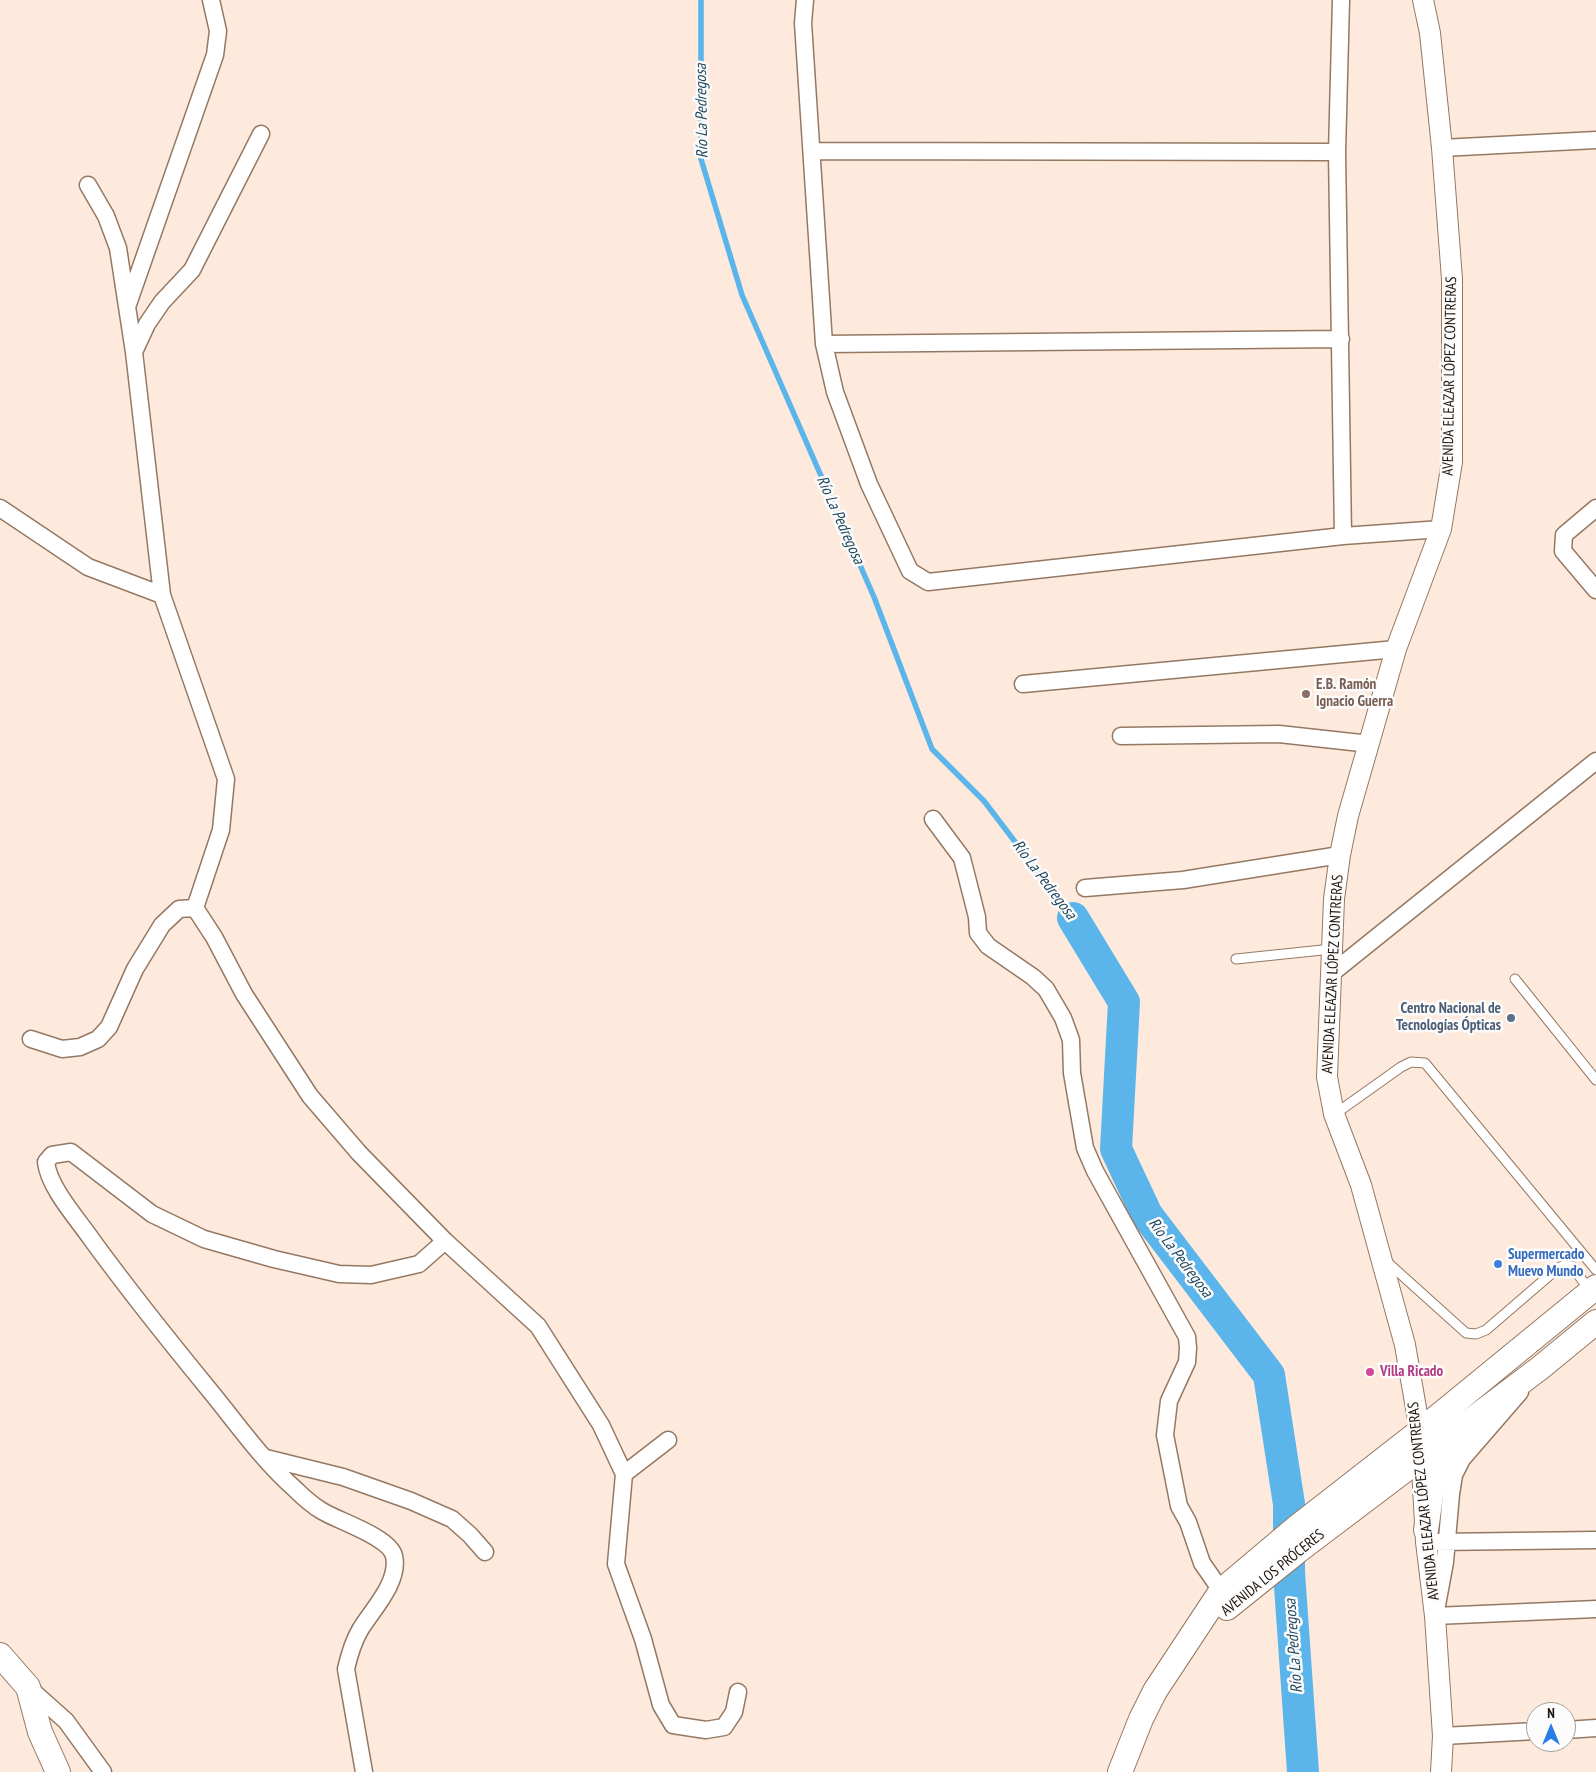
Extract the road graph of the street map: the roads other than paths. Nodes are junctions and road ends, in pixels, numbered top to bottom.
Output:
1 (211, 0) edge
2 (805, 0) edge
3 (1341, 0) edge
4 (1423, 0) edge
5 (260, 134) dead end
6 (1596, 140) edge
7 (1442, 148) junction
8 (812, 151) junction
9 (1338, 152) junction
10 (88, 186) dead end
11 (127, 306) junction
12 (1341, 339) junction
13 (824, 344) junction
14 (134, 352) junction
15 (0, 508) edge
16 (1596, 508) edge
17 (1441, 529) junction
18 (1343, 536) junction
19 (1596, 590) edge
20 (162, 595) junction
21 (1396, 649) junction
22 (1023, 684) dead end
23 (1121, 736) dead end
24 (1370, 744) junction
25 (1596, 761) edge
26 (933, 820) dead end
27 (1340, 856) junction
28 (1085, 888) dead end
29 (196, 908) junction
30 (1332, 949) junction
31 (1236, 959) dead end
32 (1332, 973) junction
33 (1515, 979) dead end
34 (31, 1039) dead end
35 (1596, 1080) edge
36 (1334, 1114) junction
37 (445, 1241) junction
38 (1382, 1258) junction
39 (1594, 1283) edge
40 (1596, 1322) edge
41 (1540, 1368) junction
42 (1420, 1431) junction
43 (668, 1440) dead end
44 (264, 1457) junction
45 (1422, 1457) junction
46 (624, 1474) junction
47 (1426, 1536) junction
48 (1596, 1540) edge
49 (1447, 1542) junction
50 (485, 1552) dead end
51 (1284, 1553) junction
52 (1226, 1597) junction
53 (1596, 1609) edge
54 (1435, 1616) junction
55 (0, 1655) edge
56 (28, 1686) junction
57 (738, 1692) dead end
58 (1596, 1728) edge
59 (1576, 1729) edge
60 (1526, 1732) edge
61 (1443, 1736) junction
62 (58, 1772) edge
63 (103, 1772) edge
64 (364, 1772) edge
65 (1120, 1772) edge
66 (1441, 1772) edge

1 - 11 street
2 - 8 street
3 - 9 street
4 - 7 street, AVENIDA ELEAZAR LÓPEZ CONTRERAS
5 - 14 street
6 - 7 street
7 - 17 street, AVENIDA ELEAZAR LÓPEZ CONTRERAS
8 - 9 street
8 - 13 street
9 - 12 street
10 - 11 street
11 - 14 street
12 - 13 street
12 - 18 street
13 - 18 street
14 - 20 street
15 - 20 street
16 - 19 street
17 - 18 street
17 - 21 street, AVENIDA ELEAZAR LÓPEZ CONTRERAS
20 - 29 street
21 - 22 street
21 - 24 street, AVENIDA ELEAZAR LÓPEZ CONTRERAS
23 - 24 street
24 - 27 street, AVENIDA ELEAZAR LÓPEZ CONTRERAS
25 - 32 street
26 - 52 street
27 - 28 street
27 - 30 street, AVENIDA ELEAZAR LÓPEZ CONTRERAS
29 - 34 street
29 - 37 street
30 - 31 lane
30 - 32 street, AVENIDA ELEAZAR LÓPEZ CONTRERAS
32 - 36 street, AVENIDA ELEAZAR LÓPEZ CONTRERAS
33 - 35 lane
36 - 38 street, AVENIDA ELEAZAR LÓPEZ CONTRERAS
36 - 39 lane
37 - 44 street
37 - 46 street
38 - 39 lane
38 - 42 street, AVENIDA ELEAZAR LÓPEZ CONTRERAS
39 - 42 main road, AVENIDA LOS PRÓCERES
40 - 41 main road, AVENIDA LOS PRÓCERES
41 - 45 main road, AVENIDA LOS PRÓCERES
41 - 47 main road
41 - 49 street
42 - 45 street, AVENIDA ELEAZAR LÓPEZ CONTRERAS
42 - 51 main road, AVENIDA LOS PRÓCERES
43 - 46 street
44 - 50 street
44 - 64 street
45 - 47 street, AVENIDA ELEAZAR LÓPEZ CONTRERAS
45 - 51 main road, AVENIDA LOS PRÓCERES
46 - 57 street
47 - 49 street
47 - 54 street, AVENIDA ELEAZAR LÓPEZ CONTRERAS
48 - 49 street
49 - 54 street
51 - 52 main road, AVENIDA LOS PRÓCERES
52 - 65 main road, AVENIDA LOS PRÓCERES
53 - 54 street
54 - 61 street, AVENIDA ELEAZAR LÓPEZ CONTRERAS
55 - 56 main road
56 - 62 main road
56 - 63 street
58 - 59 street
60 - 61 street
61 - 66 street, AVENIDA ELEAZAR LÓPEZ CONTRERAS

